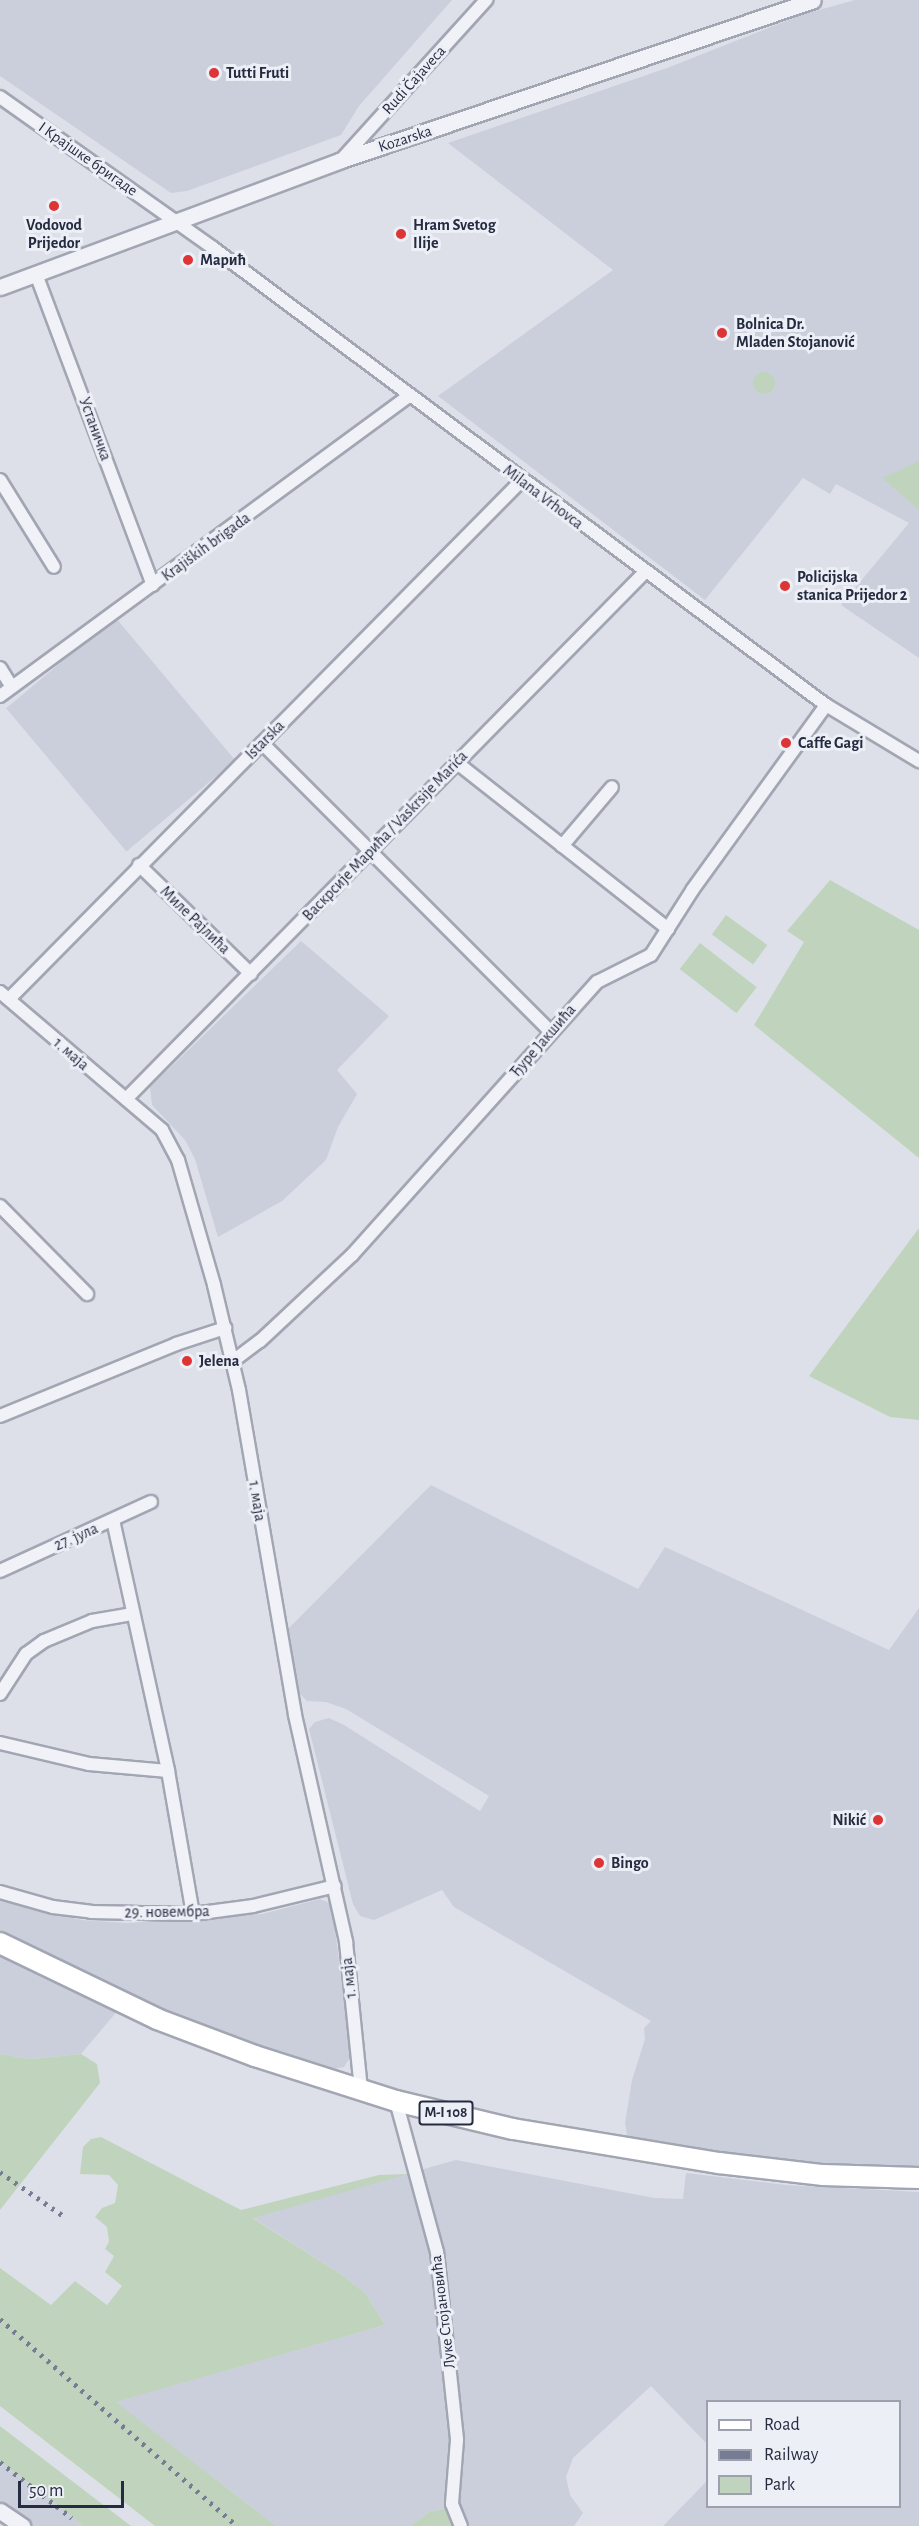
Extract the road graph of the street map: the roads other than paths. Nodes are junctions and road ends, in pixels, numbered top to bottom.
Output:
1 (486, 0) edge
2 (813, 0) edge
3 (0, 97) edge
4 (341, 160) junction
5 (175, 221) junction
6 (36, 274) junction
7 (0, 287) edge
8 (410, 395) junction
9 (521, 481) junction
10 (1, 484) edge
11 (54, 567) dead end
12 (645, 572) junction
13 (153, 585) junction
14 (0, 668) edge
15 (12, 687) junction
16 (0, 696) edge
17 (826, 705) junction
18 (262, 742) junction
19 (919, 761) edge
20 (456, 762) junction
21 (612, 787) dead end
22 (562, 846) junction
23 (369, 851) junction
24 (139, 865) junction
25 (668, 929) junction
26 (251, 974) junction
27 (4, 996) edge
28 (551, 1032) junction
29 (126, 1099) junction
30 (0, 1206) edge
31 (87, 1294) dead end
32 (225, 1328) junction
33 (233, 1360) junction
34 (0, 1402) edge
35 (5, 1414) edge
36 (151, 1502) dead end
37 (113, 1520) junction
38 (0, 1571) edge
39 (131, 1614) junction
40 (0, 1694) edge
41 (0, 1743) edge
42 (168, 1771) junction
43 (335, 1886) junction
44 (0, 1892) edge
45 (193, 1914) junction
46 (0, 1943) edge
47 (361, 2090) junction
48 (396, 2101) junction
49 (919, 2178) edge
50 (0, 2511) edge
51 (22, 2526) edge
52 (460, 2526) edge

1 - 4 street, Rudi Čajaveca
2 - 4 street, Kozarska
3 - 5 street, I Крајшке бригаде
4 - 5 street, Kozarska
5 - 6 street, Kozarska
5 - 8 street, Milana Vrhovca
6 - 7 street, Kozarska
6 - 13 street, Устаничка
8 - 9 street, Milana Vrhovca
8 - 13 street, Krajiških brigada
9 - 12 street, Milana Vrhovca
9 - 18 street, Istarska
10 - 11 street
12 - 17 street, Milana Vrhovca
12 - 20 street, Васкрсије Марића / Vaskrsije Marića
13 - 15 street, Krajiških brigada
14 - 15 street
15 - 16 street, Krajiških brigada
17 - 19 street, Milana Vrhovca
17 - 25 street, Ђуре Јакшића
18 - 23 street
18 - 24 street, Istarska
20 - 22 street
20 - 23 street, Васкрсије Марића / Vaskrsije Marića
21 - 22 street
22 - 25 street
23 - 26 street, Васкрсије Марића / Vaskrsije Marića
23 - 28 street
24 - 26 street, Миле Рајлића
24 - 27 street, Istarska
25 - 28 street, Ђуре Јакшића
26 - 29 street, Васкрсије Марића / Vaskrsije Marića
27 - 29 street, 1. маја
28 - 33 street, Ђуре Јакшића
29 - 32 street, 1. маја
30 - 31 street
32 - 33 street, 1. маја
32 - 35 street
33 - 43 street, 1. маја
34 - 35 street
36 - 37 street, 27. јула
37 - 38 street, 27. јула
37 - 39 street
39 - 40 street
39 - 42 street
41 - 42 street
42 - 45 street
43 - 45 street, 29. новембра
43 - 47 street, 1. маја
44 - 45 street, 29. новембра
46 - 47 main road, M-I 108
47 - 48 main road, M-I 108
48 - 49 main road, M-I 108
48 - 52 street, Луке Стојановића
50 - 51 street

